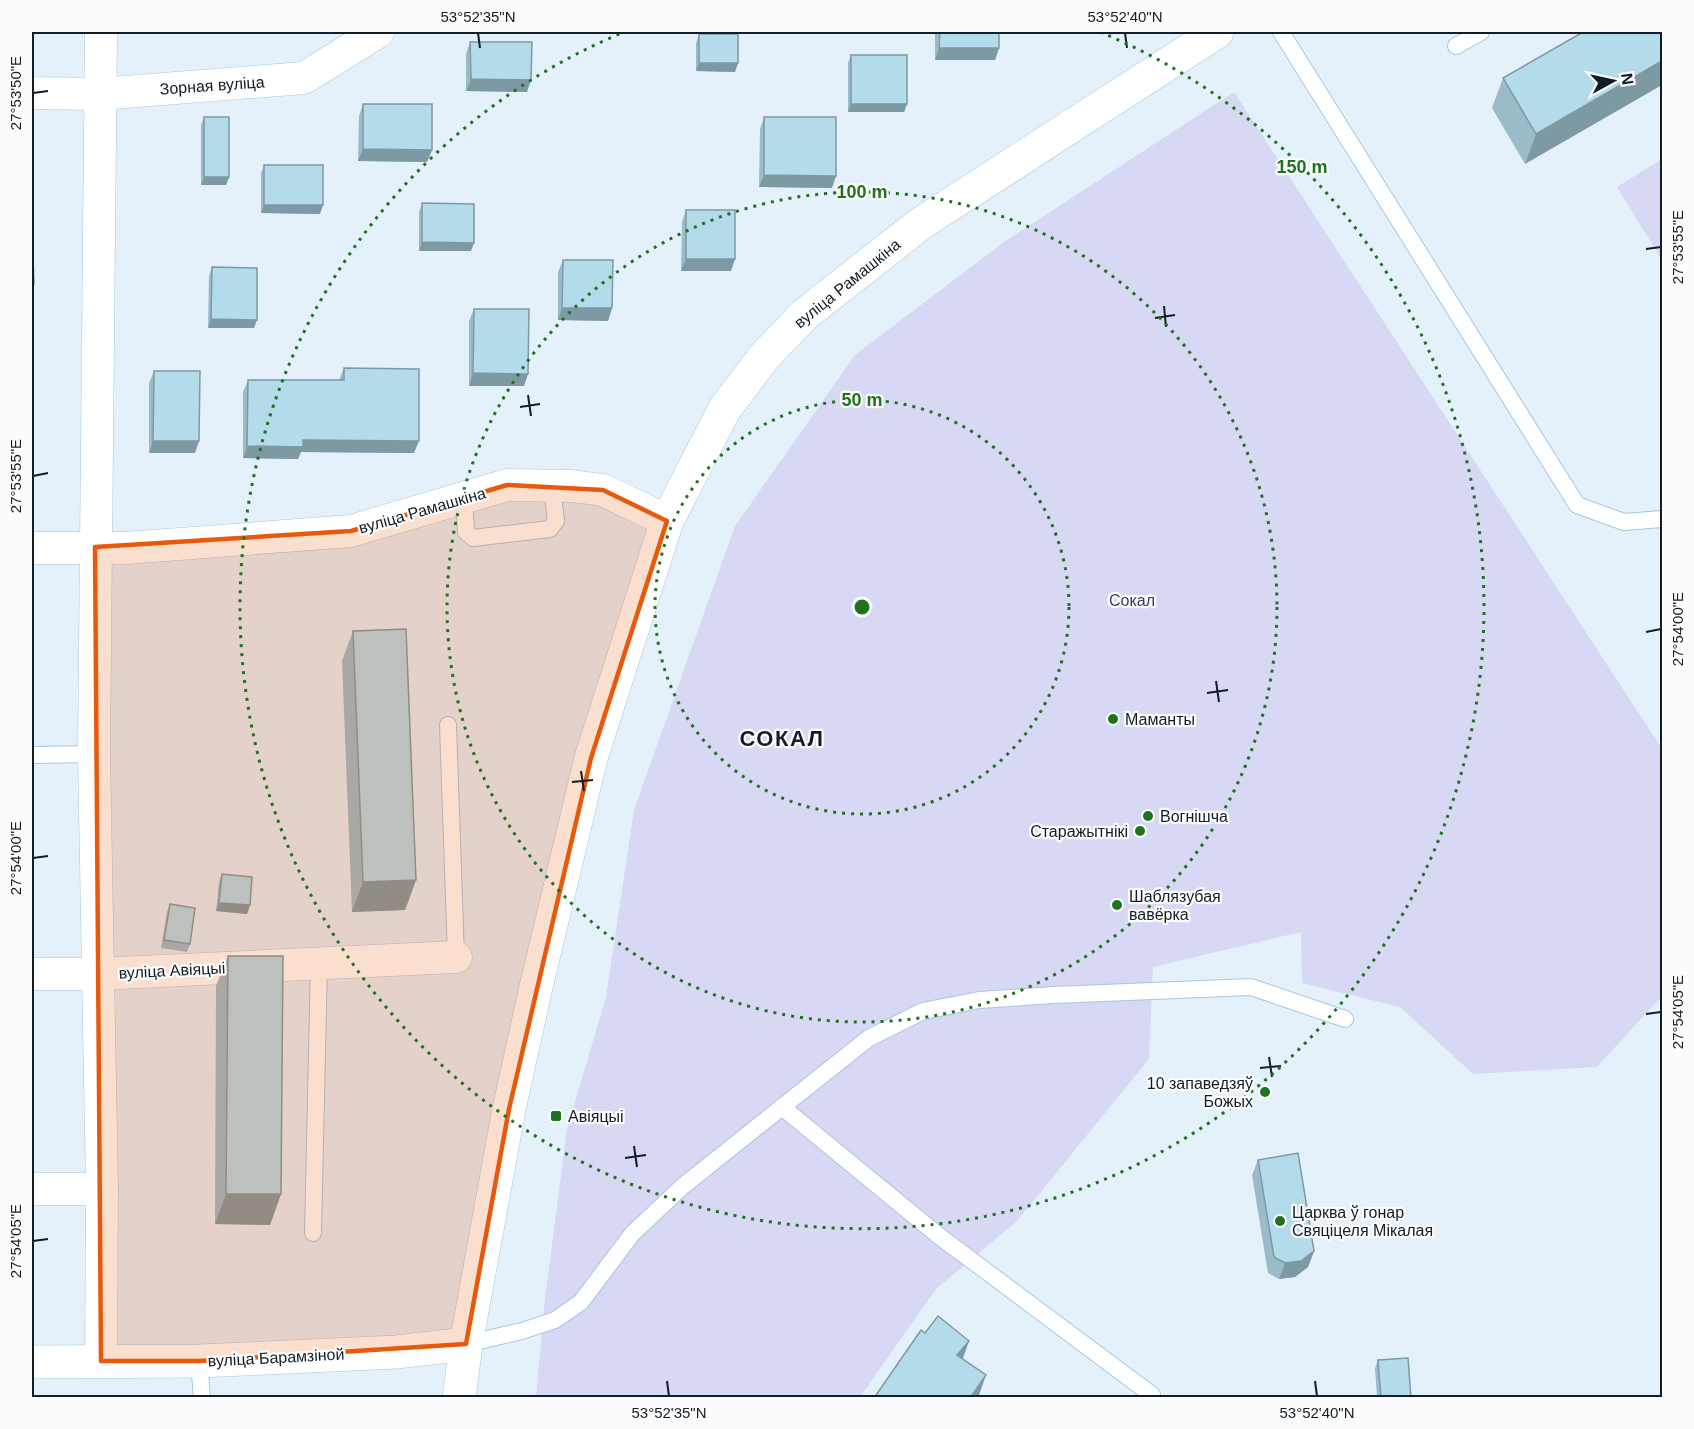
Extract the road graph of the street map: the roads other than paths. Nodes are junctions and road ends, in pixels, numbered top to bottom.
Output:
1 (101, 32) edge
2 (378, 32) edge
3 (1217, 32) edge
4 (1281, 32) edge
5 (1481, 32) edge
6 (1456, 46) dead end
7 (32, 93) edge
8 (99, 94) junction
9 (552, 486) junction
10 (464, 497) junction
11 (1662, 519) edge
12 (667, 520) junction
13 (32, 548) edge
14 (95, 548) junction
15 (448, 725) dead end
16 (94, 754) junction
17 (32, 755) edge
18 (456, 957) joint
19 (319, 963) junction
20 (32, 974) edge
21 (98, 974) junction
22 (1345, 1019) dead end
23 (782, 1107) junction
24 (32, 1189) edge
25 (102, 1189) junction
26 (313, 1233) dead end
27 (466, 1344) junction
28 (101, 1361) junction
29 (199, 1361) junction
30 (32, 1362) edge
31 (202, 1398) edge
32 (459, 1398) edge
33 (1150, 1398) edge

1 - 8 street
2 - 8 street, Зорная вуліца
3 - 12 street, вуліца Рамашкіна
4 - 11 lane
5 - 6 lane
7 - 8 street, Зорная вуліца
8 - 14 street
9 - 10 street, вуліца Рамашкіна
9 - 10 lane
9 - 12 street, вуліца Рамашкіна
10 - 14 street, вуліца Рамашкіна
12 - 27 street
13 - 14 street, вуліца Рамашкіна
14 - 16 street
15 - 18 lane
16 - 17 lane
16 - 21 street
18 - 19 street, вуліца Авіяцыі
19 - 21 street, вуліца Авіяцыі
19 - 26 lane
20 - 21 street, вуліца Авіяцыі
21 - 25 street
22 - 23 lane
23 - 27 lane
23 - 33 lane
24 - 25 street
25 - 28 street
27 - 29 street, вуліца Барамзіной
27 - 32 street
28 - 29 street, вуліца Барамзіной
28 - 30 street, вуліца Барамзіной
29 - 31 lane

